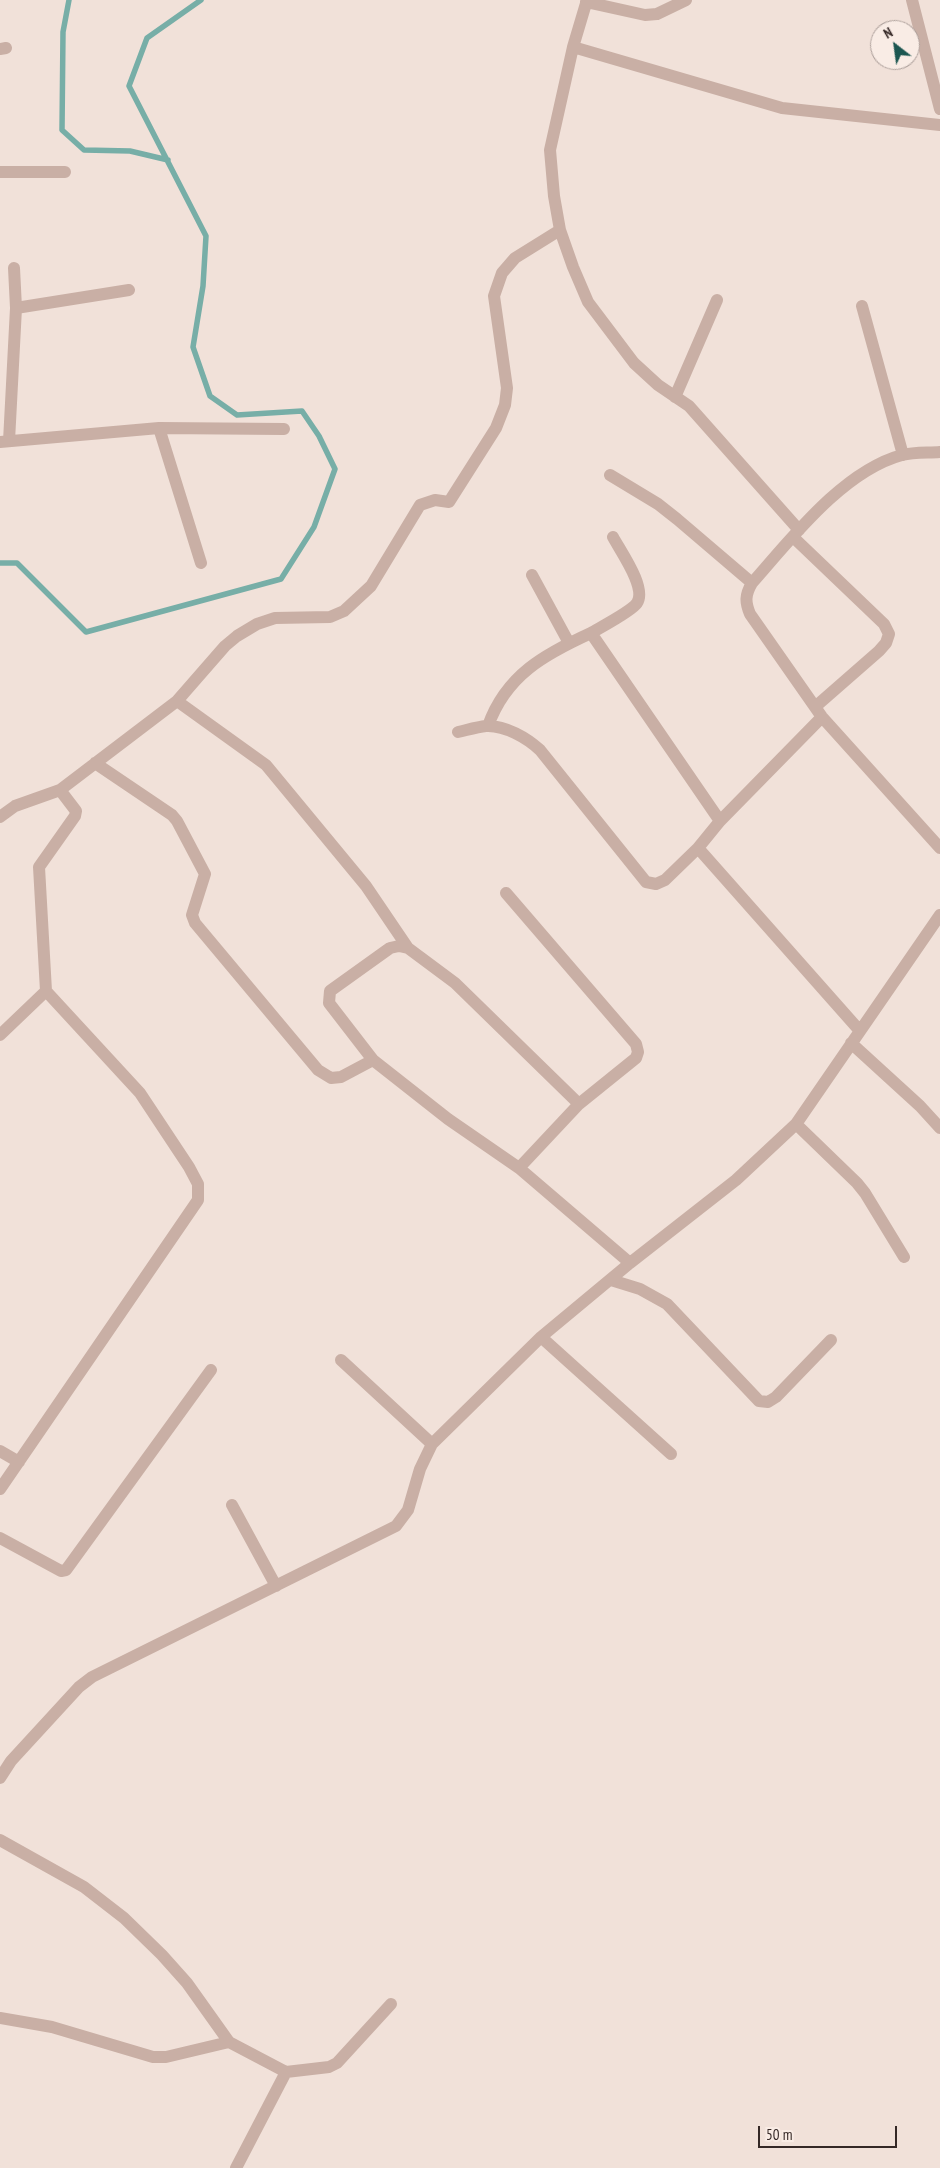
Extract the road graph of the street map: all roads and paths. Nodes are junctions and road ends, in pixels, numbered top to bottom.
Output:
1 (686, 0) edge
2 (912, 0) edge
3 (586, 1) edge
4 (573, 47) junction
5 (940, 109) edge
6 (940, 125) edge
7 (0, 172) edge
8 (65, 172) dead end
9 (560, 230) junction
10 (14, 268) dead end
11 (129, 290) dead end
12 (717, 300) dead end
13 (862, 306) dead end
14 (16, 308) junction
15 (675, 397) junction
16 (160, 428) junction
17 (284, 429) dead end
18 (4, 442) edge
19 (940, 452) edge
20 (903, 455) junction
21 (610, 475) dead end
22 (796, 534) junction
23 (612, 537) dead end
24 (201, 563) dead end
25 (532, 575) dead end
26 (752, 583) junction
27 (592, 632) junction
28 (569, 643) junction
29 (177, 701) junction
30 (818, 712) junction
31 (488, 726) junction
32 (458, 732) dead end
33 (95, 763) junction
34 (60, 790) junction
35 (0, 817) edge
36 (720, 821) junction
37 (698, 848) junction
38 (940, 848) edge
39 (506, 893) dead end
40 (940, 915) edge
41 (408, 948) junction
42 (46, 991) junction
43 (860, 1032) junction
44 (0, 1035) edge
45 (852, 1043) junction
46 (373, 1060) junction
47 (579, 1104) junction
48 (796, 1124) junction
49 (940, 1128) edge
50 (519, 1168) junction
51 (904, 1257) dead end
52 (630, 1263) junction
53 (611, 1280) junction
54 (541, 1337) junction
55 (831, 1340) dead end
56 (341, 1360) dead end
57 (211, 1370) dead end
58 (432, 1444) junction
59 (0, 1451) edge
60 (671, 1454) dead end
61 (19, 1462) junction
62 (0, 1489) edge
63 (232, 1505) dead end
64 (0, 1538) edge
65 (276, 1586) junction
66 (0, 1778) edge
67 (0, 1840) edge
68 (391, 2004) dead end
69 (0, 2018) edge
70 (229, 2042) junction
71 (286, 2072) junction
72 (236, 2168) edge

1 - 3 street
2 - 5 street
3 - 4 street
4 - 6 street
4 - 9 street
7 - 8 street
9 - 15 street
9 - 29 street
10 - 14 street
11 - 14 street
12 - 15 street
13 - 20 street
14 - 18 street
15 - 22 street
16 - 17 street
16 - 18 street
16 - 24 street
19 - 20 street
20 - 22 street
21 - 26 street
22 - 26 street
22 - 30 street
23 - 27 street
25 - 28 street
26 - 30 street
27 - 28 street
27 - 36 street
28 - 31 street
29 - 33 street
29 - 41 street
30 - 36 street
30 - 38 street
31 - 32 street
31 - 37 street
33 - 34 street
33 - 46 street
34 - 35 street
34 - 42 street
36 - 37 street
37 - 43 street
39 - 47 street
40 - 43 street
41 - 46 street
41 - 47 street
42 - 44 street
42 - 61 street
43 - 45 street
45 - 48 street
45 - 49 street
46 - 50 street
47 - 50 street
48 - 51 street
48 - 52 street
50 - 52 street
52 - 53 street
53 - 54 street
53 - 55 street
54 - 58 street
54 - 60 street
56 - 58 street
57 - 64 street
58 - 65 street
59 - 61 street
61 - 62 street
63 - 65 street
65 - 66 street
67 - 70 street
68 - 71 street
69 - 70 street
70 - 71 street
71 - 72 street

